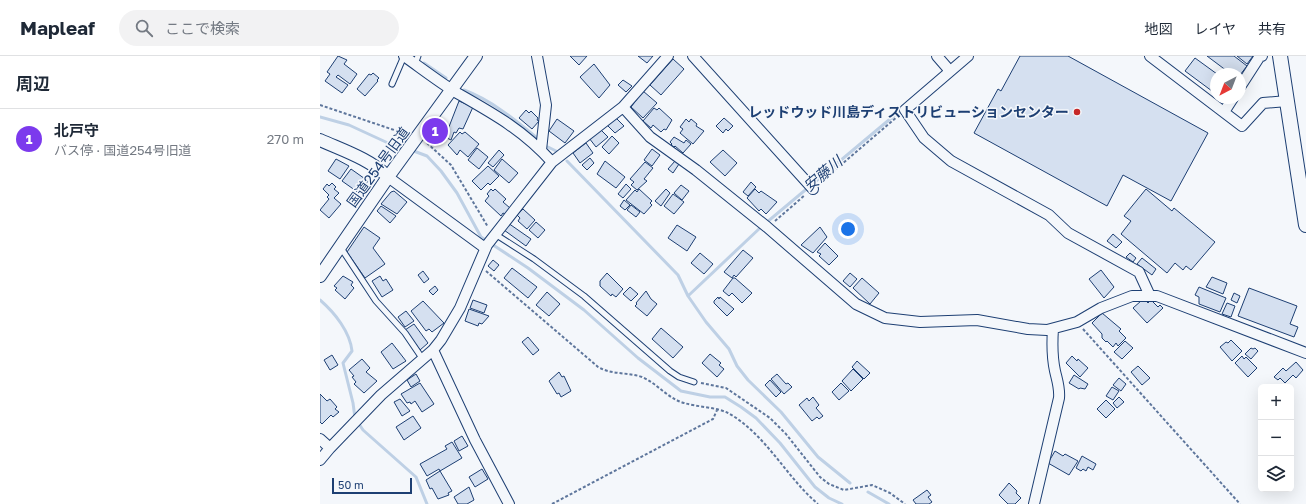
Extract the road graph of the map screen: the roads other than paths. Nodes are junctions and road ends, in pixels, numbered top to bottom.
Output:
1 (404, 56) edge
2 (476, 56) edge
3 (537, 56) edge
4 (668, 56) edge
5 (694, 56) edge
6 (937, 56) edge
7 (968, 56) edge
8 (1150, 56) edge
9 (1262, 56) edge
10 (1280, 56) edge
11 (417, 60) edge
12 (950, 71) junction
13 (1246, 78) edge
14 (392, 84) dead end
15 (452, 89) junction
16 (1287, 101) junction
17 (1229, 104) edge
18 (623, 108) junction
19 (1224, 112) junction
20 (320, 140) edge
21 (541, 150) junction
22 (552, 162) junction
23 (388, 177) junction
24 (813, 189) road end
25 (1306, 225) edge
26 (492, 231) junction
27 (340, 246) junction
28 (485, 248) junction
29 (320, 276) edge
30 (1150, 296) junction
31 (1053, 329) junction
32 (433, 350) junction
33 (1306, 353) edge
34 (422, 358) junction
35 (694, 382) road end
36 (320, 439) edge
37 (330, 448) junction
38 (320, 460) edge
39 (509, 504) edge
40 (1034, 504) edge

1 - 11 street
1 - 14 lane
2 - 15 street, 国道254号旧道
3 - 21 street
4 - 18 street
5 - 24 street
6 - 12 street
7 - 12 street
8 - 19 street
9 - 13 street
10 - 16 main road
11 - 15 street
12 - 30 street
15 - 21 street
15 - 23 street, 国道254号旧道
16 - 19 street
16 - 25 main road
17 - 19 street
18 - 22 street
18 - 31 street
20 - 23 street
21 - 22 street
22 - 26 street
23 - 27 street, 国道254号旧道
23 - 28 street
26 - 28 street
26 - 35 lane
27 - 29 street, 国道254号旧道
27 - 34 lane
28 - 32 street
30 - 31 street
30 - 33 street
31 - 40 street
32 - 34 street
32 - 39 street
34 - 37 street
36 - 37 street
37 - 38 street

